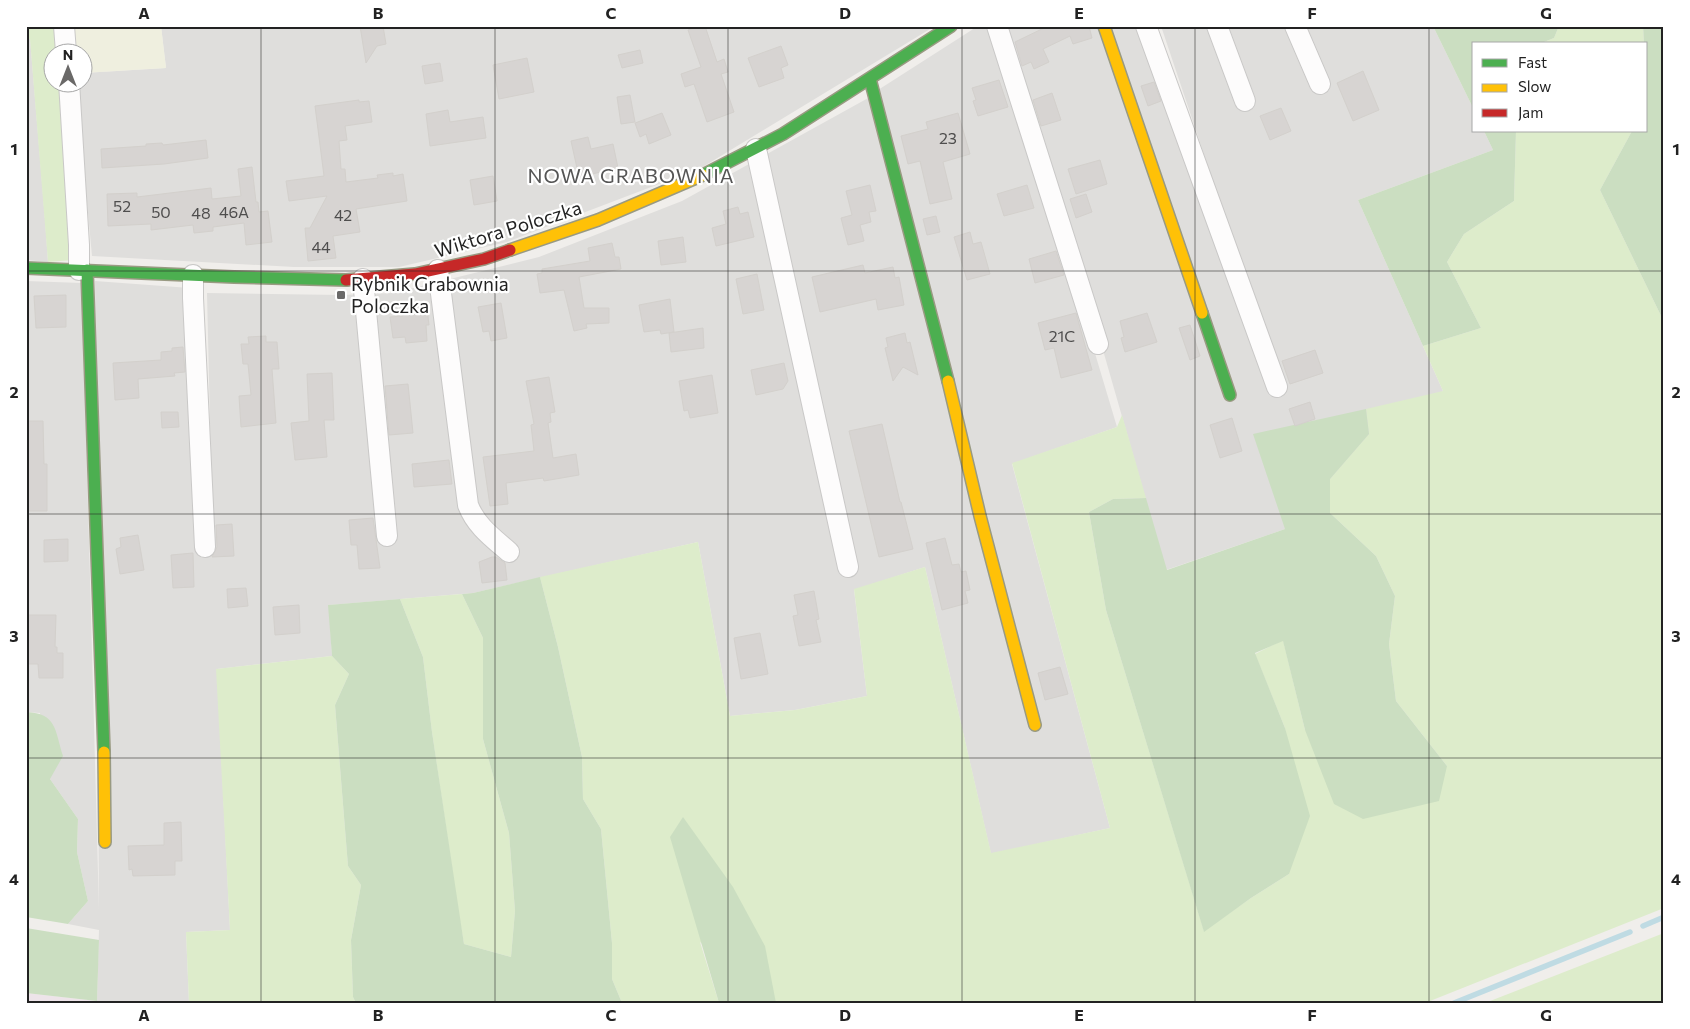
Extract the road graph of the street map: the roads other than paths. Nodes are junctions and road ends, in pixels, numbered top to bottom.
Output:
1 (64, 26) edge
2 (951, 26) edge
3 (997, 26) edge
4 (1104, 26) edge
5 (1146, 26) edge
6 (1217, 26) edge
7 (1295, 26) edge
8 (65, 42) edge
9 (870, 79) junction
10 (1320, 84) dead end
11 (70, 92) edge
12 (1245, 101) dead end
13 (756, 148) junction
14 (26, 268) edge
15 (83, 270) junction
16 (438, 270) junction
17 (194, 275) junction
18 (363, 279) junction
19 (1098, 344) dead end
20 (1277, 387) dead end
21 (1230, 395) dead end
22 (387, 536) dead end
23 (205, 547) dead end
24 (509, 552) dead end
25 (848, 567) dead end
26 (1035, 725) dead end
27 (105, 842) dead end

1 - 8 street
2 - 9 street, Wiktora Poloczka
3 - 19 street
4 - 21 street
5 - 20 street
6 - 12 street
7 - 10 street
9 - 13 street, Wiktora Poloczka
9 - 26 street
11 - 15 street
13 - 16 street, Wiktora Poloczka
13 - 25 street
14 - 15 street, Wiktora Poloczka
15 - 17 street, Wiktora Poloczka
15 - 27 street
16 - 18 street, Wiktora Poloczka
16 - 24 street
17 - 18 street, Wiktora Poloczka
17 - 23 street
18 - 22 street

